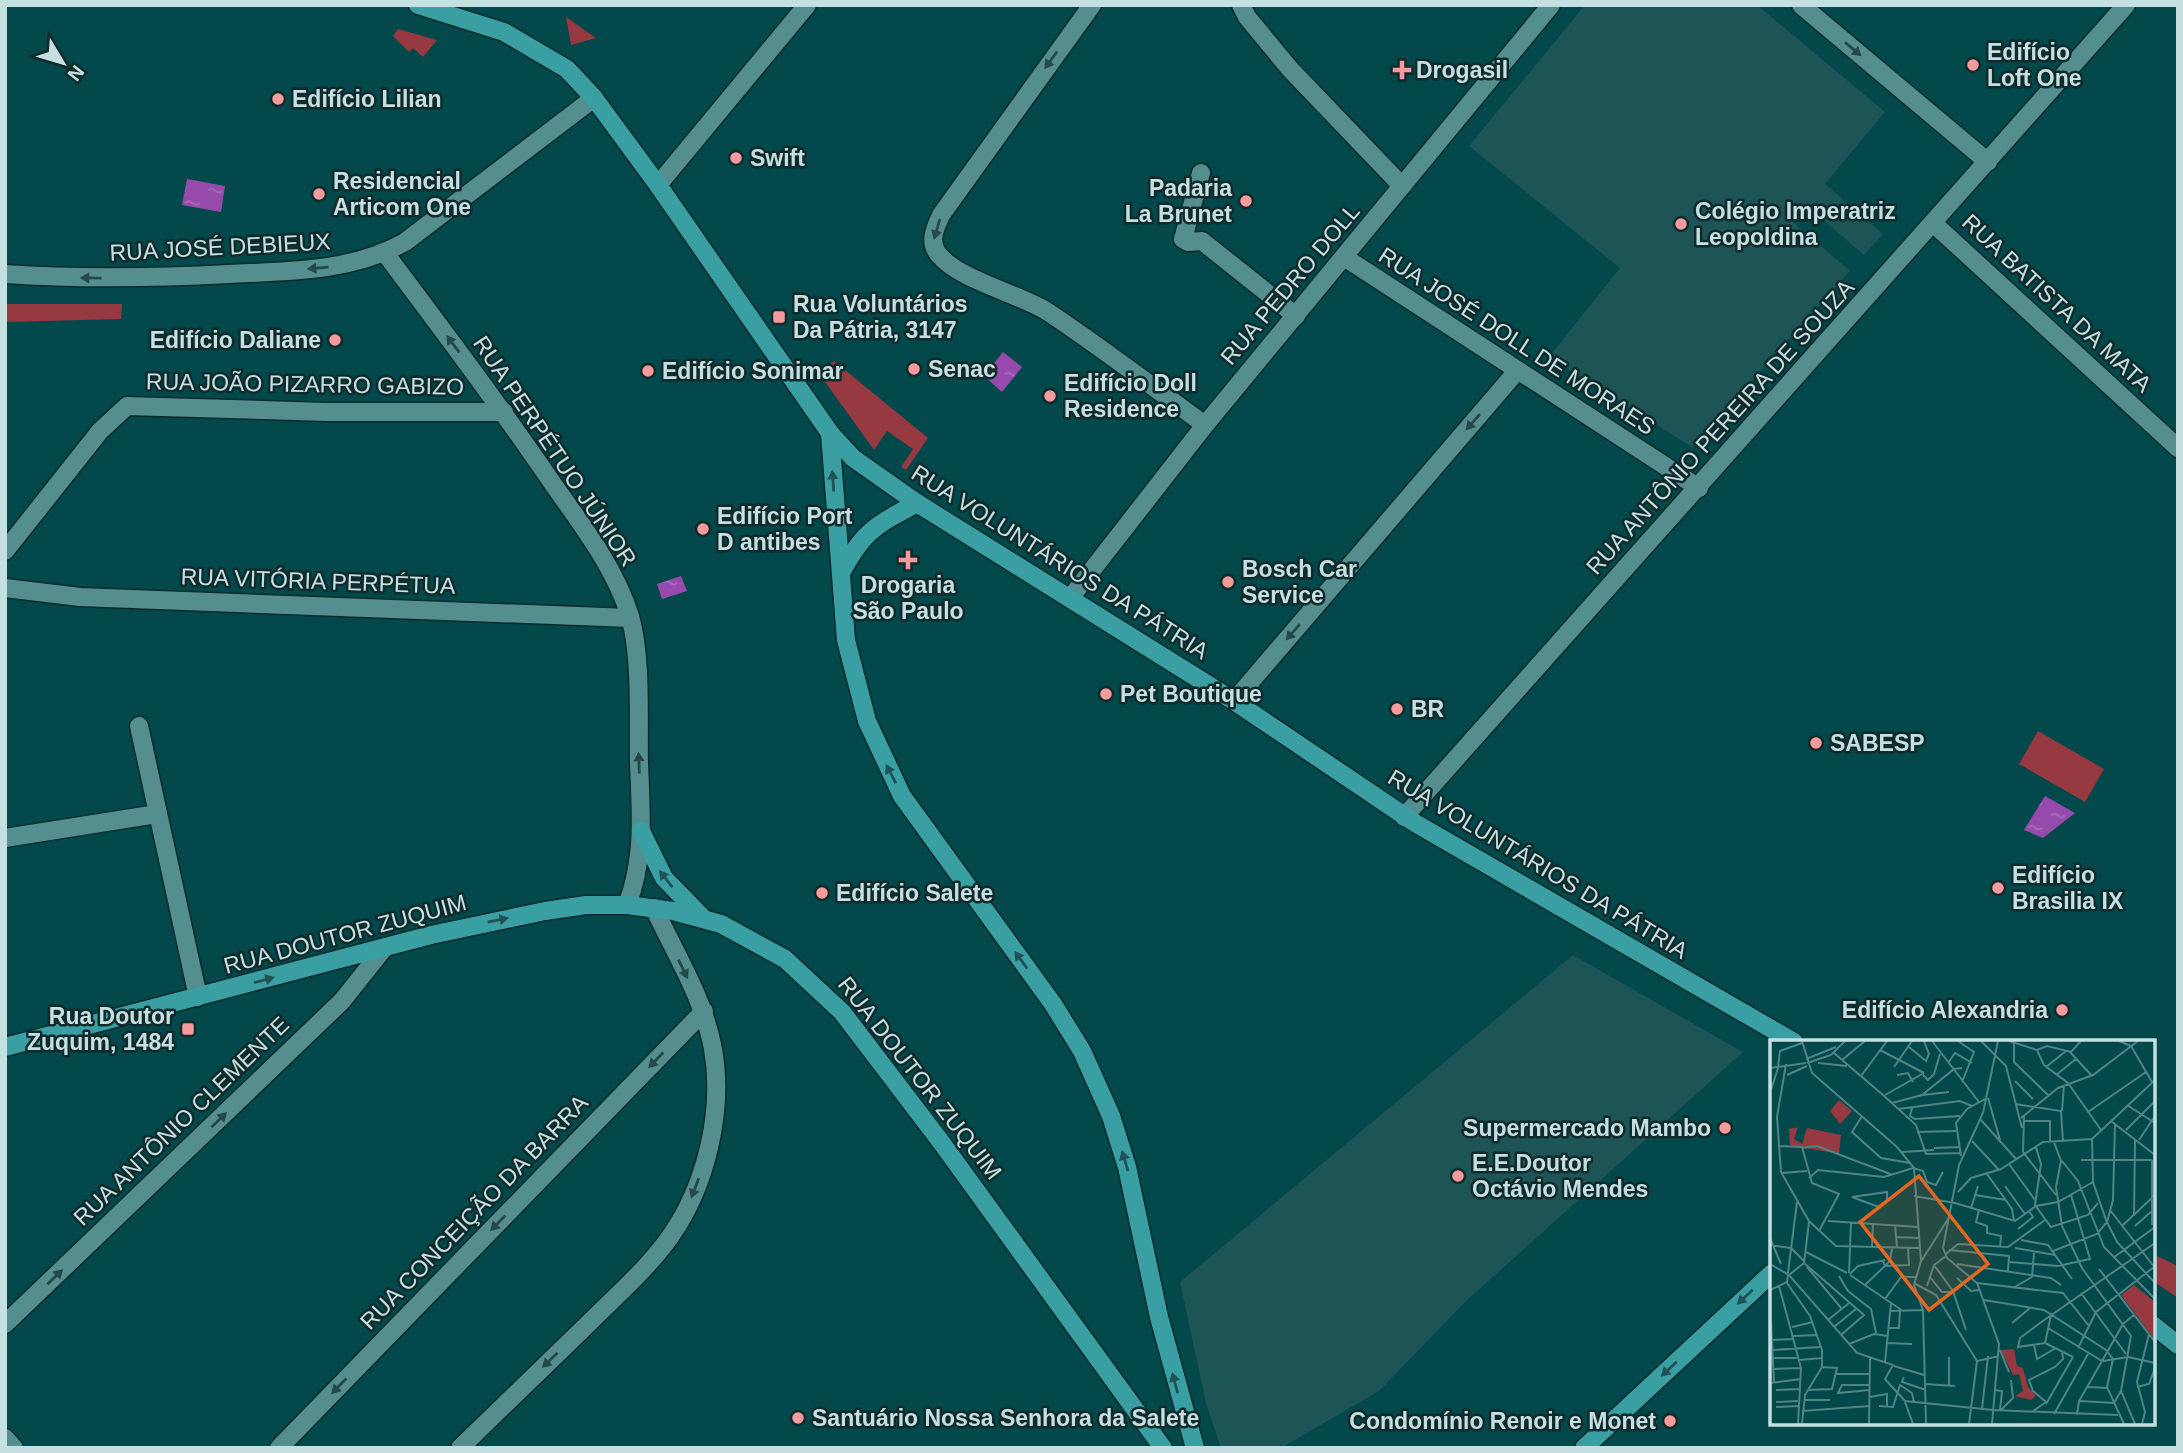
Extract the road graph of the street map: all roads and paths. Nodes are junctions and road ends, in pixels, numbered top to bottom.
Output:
1 (418, 5) edge
2 (807, 5) edge
3 (1092, 5) edge
4 (1241, 5) edge
5 (1551, 5) edge
6 (1801, 5) edge
7 (2126, 5) edge
8 (594, 98) junction
9 (1988, 162) junction
10 (1201, 173) dead end
11 (657, 184) junction
12 (1402, 186) junction
13 (1933, 223) junction
14 (385, 253) junction
15 (1344, 257) junction
16 (5, 274) edge
17 (1296, 316) junction
18 (1517, 371) junction
19 (504, 412) junction
20 (1205, 425) junction
21 (830, 433) junction
22 (2178, 448) edge
23 (1699, 488) junction
24 (917, 503) junction
25 (5, 551) edge
26 (841, 573) junction
27 (5, 588) edge
28 (1071, 597) junction
29 (630, 618) junction
30 (1234, 701) junction
31 (139, 726) dead end
32 (157, 814) junction
33 (1404, 817) junction
34 (641, 831) junction
35 (5, 838) edge
36 (627, 905) junction
37 (654, 908) junction
38 (703, 918) junction
39 (385, 947) junction
40 (198, 998) junction
41 (704, 1011) junction
42 (1791, 1040) edge
43 (5, 1047) edge
44 (1770, 1275) edge
45 (5, 1324) edge
46 (2155, 1327) edge
47 (2178, 1345) edge
48 (5, 1438) edge
49 (15, 1448) edge
50 (279, 1448) edge
51 (460, 1448) edge
52 (1163, 1448) edge
53 (1195, 1448) edge
54 (1584, 1448) edge

1 - 8 main road, RUA VOLUNTÁRIOS DA PÁTRIA
2 - 11 street
3 -> 20 street
4 - 12 street
5 - 12 street, RUA PEDRO DOLL
6 -> 9 street
7 - 9 street, RUA ANTÔNIO PEREIRA DE SOUZA
8 - 11 main road, RUA VOLUNTÁRIOS DA PÁTRIA
8 - 14 street, RUA JOSÉ DEBIEUX
9 - 13 street, RUA ANTÔNIO PEREIRA DE SOUZA
10 - 17 street
11 - 21 main road, RUA VOLUNTÁRIOS DA PÁTRIA
12 - 15 street, RUA PEDRO DOLL
13 - 22 street, RUA BATISTA DA MATA
13 - 23 street, RUA ANTÔNIO PEREIRA DE SOUZA
14 -> 16 street, RUA JOSÉ DEBIEUX
19 -> 14 street, RUA PERPÉTUO JÚNIOR
15 - 17 street, RUA PEDRO DOLL
15 - 18 street, RUA JOSÉ DOLL DE MORAES
17 - 20 street, RUA PEDRO DOLL
18 - 23 street, RUA JOSÉ DOLL DE MORAES
18 -> 30 street
19 - 25 street, RUA JOÃO PIZARRO GABIZO
19 - 29 street, RUA PERPÉTUO JÚNIOR
20 - 28 street, RUA PEDRO DOLL
21 - 24 main road, RUA VOLUNTÁRIOS DA PÁTRIA
26 -> 21 main road
23 - 33 street, RUA ANTÔNIO PEREIRA DE SOUZA
24 - 26 main road
24 - 28 main road, RUA VOLUNTÁRIOS DA PÁTRIA
53 -> 26 main road
27 - 29 street, RUA VITÓRIA PERPÉTUA
28 - 30 main road, RUA VOLUNTÁRIOS DA PÁTRIA
34 -> 29 street, RUA PERPÉTUO JÚNIOR
30 - 33 main road, RUA VOLUNTÁRIOS DA PÁTRIA
31 - 32 street
32 - 35 street
32 - 40 street
33 - 42 main road, RUA VOLUNTÁRIOS DA PÁTRIA
34 - 36 street, RUA PERPÉTUO JÚNIOR
38 -> 34 main road
36 - 37 main road, RUA DOUTOR ZUQUIM
39 -> 36 main road, RUA DOUTOR ZUQUIM
37 - 38 main road, RUA DOUTOR ZUQUIM
37 -> 41 street
38 - 52 main road, RUA DOUTOR ZUQUIM
40 -> 39 main road, RUA DOUTOR ZUQUIM
45 -> 39 street, RUA ANTÔNIO CLEMENTE
40 - 43 main road, RUA DOUTOR ZUQUIM
41 -> 50 street, RUA CONCEIÇÃO DA BARRA
41 -> 51 street
44 -> 54 main road
46 - 47 main road
48 - 49 street

